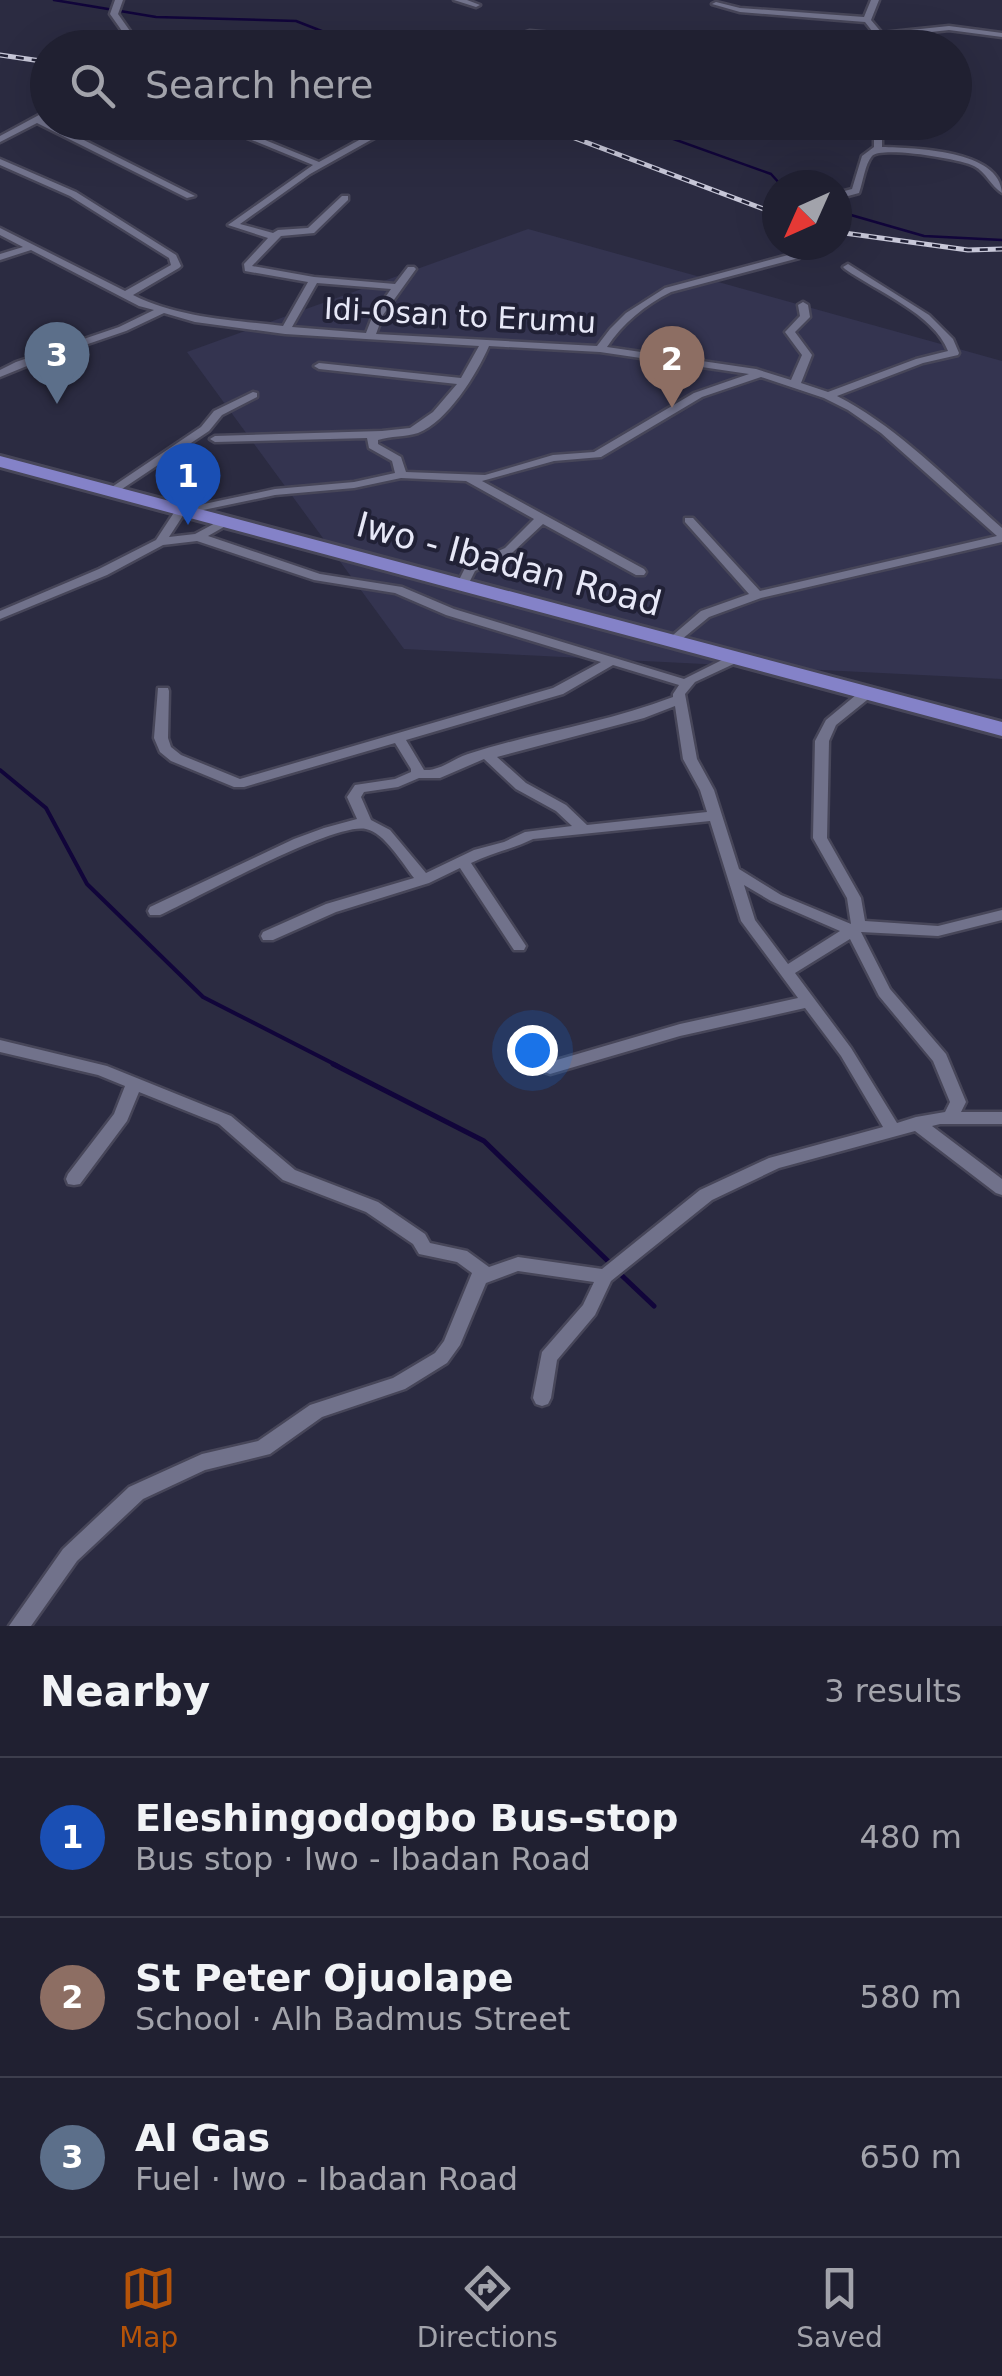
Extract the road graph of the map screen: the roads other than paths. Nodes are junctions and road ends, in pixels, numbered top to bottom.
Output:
1 (458, 0) edge
2 (875, 0) edge
3 (716, 4) dead end
4 (476, 5) dead end
5 (116, 6) edge
6 (867, 20) junction
7 (129, 30) edge
8 (874, 30) edge
9 (930, 30) edge
10 (964, 30) edge
11 (972, 31) edge
12 (1002, 35) edge
13 (30, 123) edge
14 (0, 139) edge
15 (85, 140) edge
16 (257, 140) edge
17 (366, 140) edge
18 (877, 140) edge
19 (877, 149) junction
20 (0, 162) edge
21 (320, 165) junction
22 (1002, 190) edge
23 (852, 193) edge
24 (190, 196) dead end
25 (345, 198) dead end
26 (0, 230) edge
27 (273, 236) junction
28 (32, 247) junction
29 (0, 257) edge
30 (784, 260) edge
31 (848, 268) dead end
32 (411, 269) dead end
33 (314, 280) junction
34 (397, 288) junction
35 (126, 295) junction
36 (803, 305) dead end
37 (162, 310) junction
38 (285, 331) junction
39 (370, 336) junction
40 (486, 342) junction
41 (600, 349) junction
42 (318, 366) dead end
43 (0, 374) edge
44 (760, 374) junction
45 (462, 381) junction
46 (795, 384) junction
47 (252, 395) dead end
48 (828, 396) junction
49 (380, 434) junction
50 (215, 439) dead end
51 (0, 462) edge
52 (402, 475) junction
53 (471, 480) junction
54 (112, 491) junction
55 (183, 510) junction
56 (540, 520) junction
57 (689, 520) dead end
58 (225, 522) junction
59 (1002, 536) edge
60 (198, 537) junction
61 (160, 542) junction
62 (640, 572) dead end
63 (462, 586) junction
64 (758, 595) junction
65 (0, 615) edge
66 (672, 641) junction
67 (736, 658) junction
68 (614, 660) junction
69 (685, 683) junction
70 (162, 690) dead end
71 (867, 693) junction
72 (678, 700) junction
73 (1002, 729) edge
74 (399, 740) junction
75 (490, 752) junction
76 (416, 774) junction
77 (716, 816) junction
78 (365, 822) junction
79 (583, 829) junction
80 (463, 862) junction
81 (732, 872) junction
82 (424, 880) junction
83 (154, 911) dead end
84 (1002, 915) edge
85 (856, 928) junction
86 (268, 936) dead end
87 (520, 946) dead end
88 (784, 973) junction
89 (806, 1002) junction
90 (0, 1046) edge
91 (550, 1068) dead end
92 (134, 1083) junction
93 (954, 1110) junction
94 (1002, 1118) edge
95 (899, 1126) junction
96 (74, 1179) dead end
97 (1002, 1188) edge
98 (604, 1276) junction
99 (479, 1278) junction
100 (542, 1398) dead end
101 (19, 1626) edge

1 - 4 street
2 - 6 street
3 - 6 street
5 - 7 street
6 - 8 street
9 - 10 street
11 - 12 street
13 - 14 street
15 - 24 street
16 - 21 street
17 - 21 street
18 - 19 street
19 - 22 street
19 - 23 street
20 - 35 street
21 - 27 street
25 - 27 street
26 - 28 street, Idi-Osan to Erumu
27 - 33 street
28 - 29 street
28 - 35 street, Idi-Osan to Erumu
30 - 41 street
31 - 48 street
32 - 34 street
33 - 34 street
33 - 38 street
34 - 39 street
35 - 37 street, Idi-Osan to Erumu
36 - 46 street
37 - 38 street, Idi-Osan to Erumu
37 - 43 street
38 - 39 street, Idi-Osan to Erumu
39 - 40 street, Idi-Osan to Erumu
40 - 41 street, Idi-Osan to Erumu
40 - 45 street
41 - 44 street, Idi-Osan to Erumu
42 - 45 street
44 - 46 street, Idi-Osan to Erumu
44 - 53 street
45 - 49 street
46 - 48 street, Idi-Osan to Erumu
47 - 54 street
48 - 59 street, Idi-Osan to Erumu
49 - 50 street
49 - 52 street
51 - 54 main road, Iwo - Ibadan Road
52 - 53 street
52 - 55 street
53 - 56 street
54 - 55 main road, Iwo - Ibadan Road
55 - 58 main road, Iwo - Ibadan Road
55 - 61 street
56 - 62 street
56 - 63 street
57 - 64 street
58 - 60 street
58 - 63 main road, Iwo - Ibadan Road
59 - 64 street
60 - 61 street
60 - 68 street
61 - 65 street
63 - 66 main road, Iwo - Ibadan Road
64 - 66 street
66 - 67 main road, Iwo - Ibadan Road
67 - 69 street
67 - 71 main road, Iwo - Ibadan Road
68 - 69 street
68 - 74 street
69 - 72 street
70 - 74 street
71 - 73 main road, Iwo - Ibadan Road
71 - 85 street
72 - 75 street
72 - 77 street
74 - 76 street
75 - 76 street
75 - 79 street
76 - 78 street
77 - 79 street
77 - 81 street
78 - 82 street
78 - 83 street
79 - 80 street
80 - 82 street
80 - 87 street
81 - 85 street
81 - 88 street
82 - 86 street
84 - 85 street
85 - 88 street
85 - 93 street
88 - 89 street
89 - 91 street
89 - 95 street
90 - 92 street
92 - 96 street
92 - 99 street
93 - 94 street
93 - 95 street
95 - 97 street
95 - 98 street
98 - 99 street
98 - 100 street
99 - 101 street

